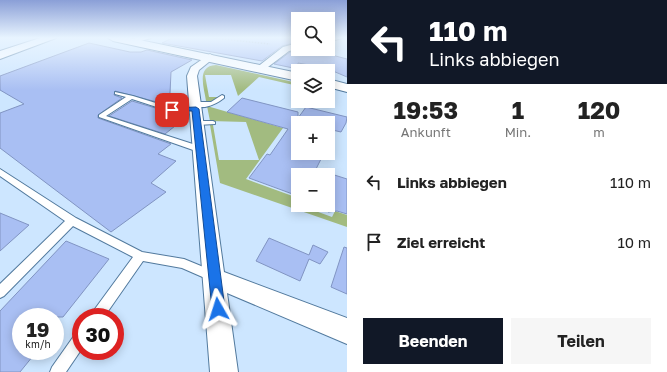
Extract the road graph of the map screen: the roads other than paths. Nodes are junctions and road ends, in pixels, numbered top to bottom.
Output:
1 (197, 55) edge
2 (278, 55) edge
3 (210, 58) junction
4 (261, 68) junction
5 (291, 75) edge
6 (335, 85) edge
7 (347, 88) edge
8 (117, 93) dead end
9 (131, 97) junction
10 (222, 97) dead end
11 (200, 115) junction
12 (199, 150) junction
13 (0, 172) edge
14 (4, 181) edge
15 (72, 221) junction
16 (140, 256) junction
17 (215, 278) junction
18 (0, 292) edge
19 (102, 308) edge
20 (347, 331) edge
21 (72, 351) edge
22 (57, 372) edge
23 (224, 372) edge

1 - 3 main road
2 - 4 street
3 - 4 main road
3 - 11 street
4 - 5 main road
6 - 7 main road
8 - 9 lane
9 - 11 lane
9 - 12 lane
10 - 11 lane
11 - 12 street
12 - 17 street
13 - 14 lane
14 - 15 lane
15 - 16 lane
15 - 18 lane
16 - 17 lane
16 - 19 lane
17 - 20 street
17 - 23 street
21 - 22 lane

